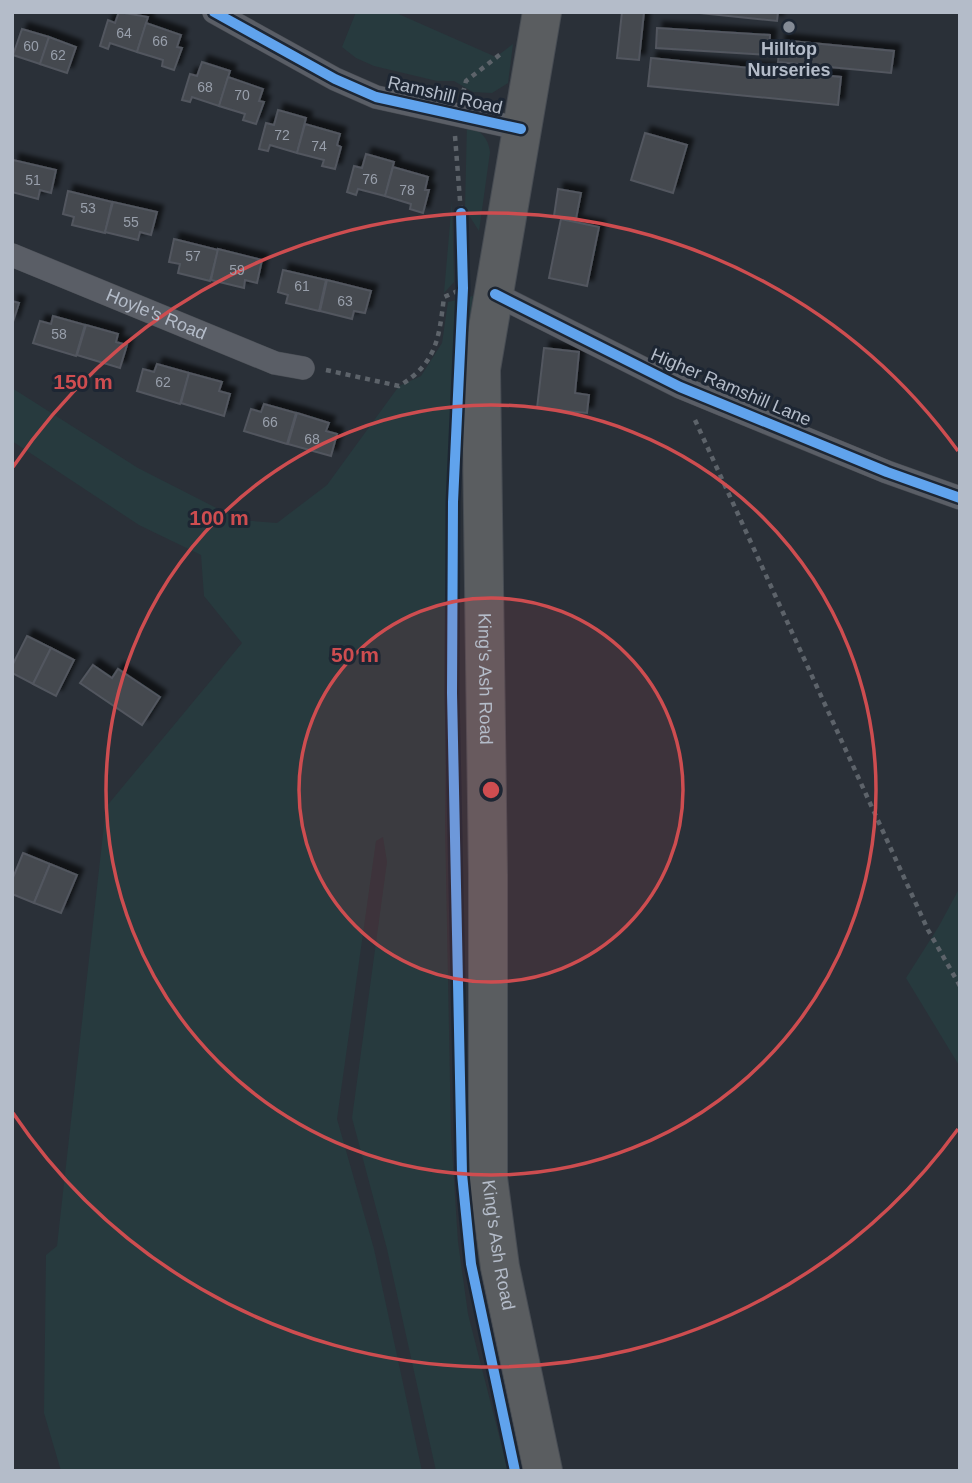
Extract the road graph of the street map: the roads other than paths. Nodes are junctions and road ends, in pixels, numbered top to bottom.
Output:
1 (214, 12) edge
2 (542, 12) edge
3 (521, 129) junction
4 (12, 255) edge
5 (479, 291) junction
6 (303, 368) road end
7 (960, 498) edge
8 (543, 1471) edge

1 - 3 street, Ramshill Road
2 - 3 highway, King's Ash Road
3 - 5 highway, King's Ash Road
4 - 6 street, Hoyle's Road
5 - 7 street, Higher Ramshill Lane
5 - 8 highway, King's Ash Road

